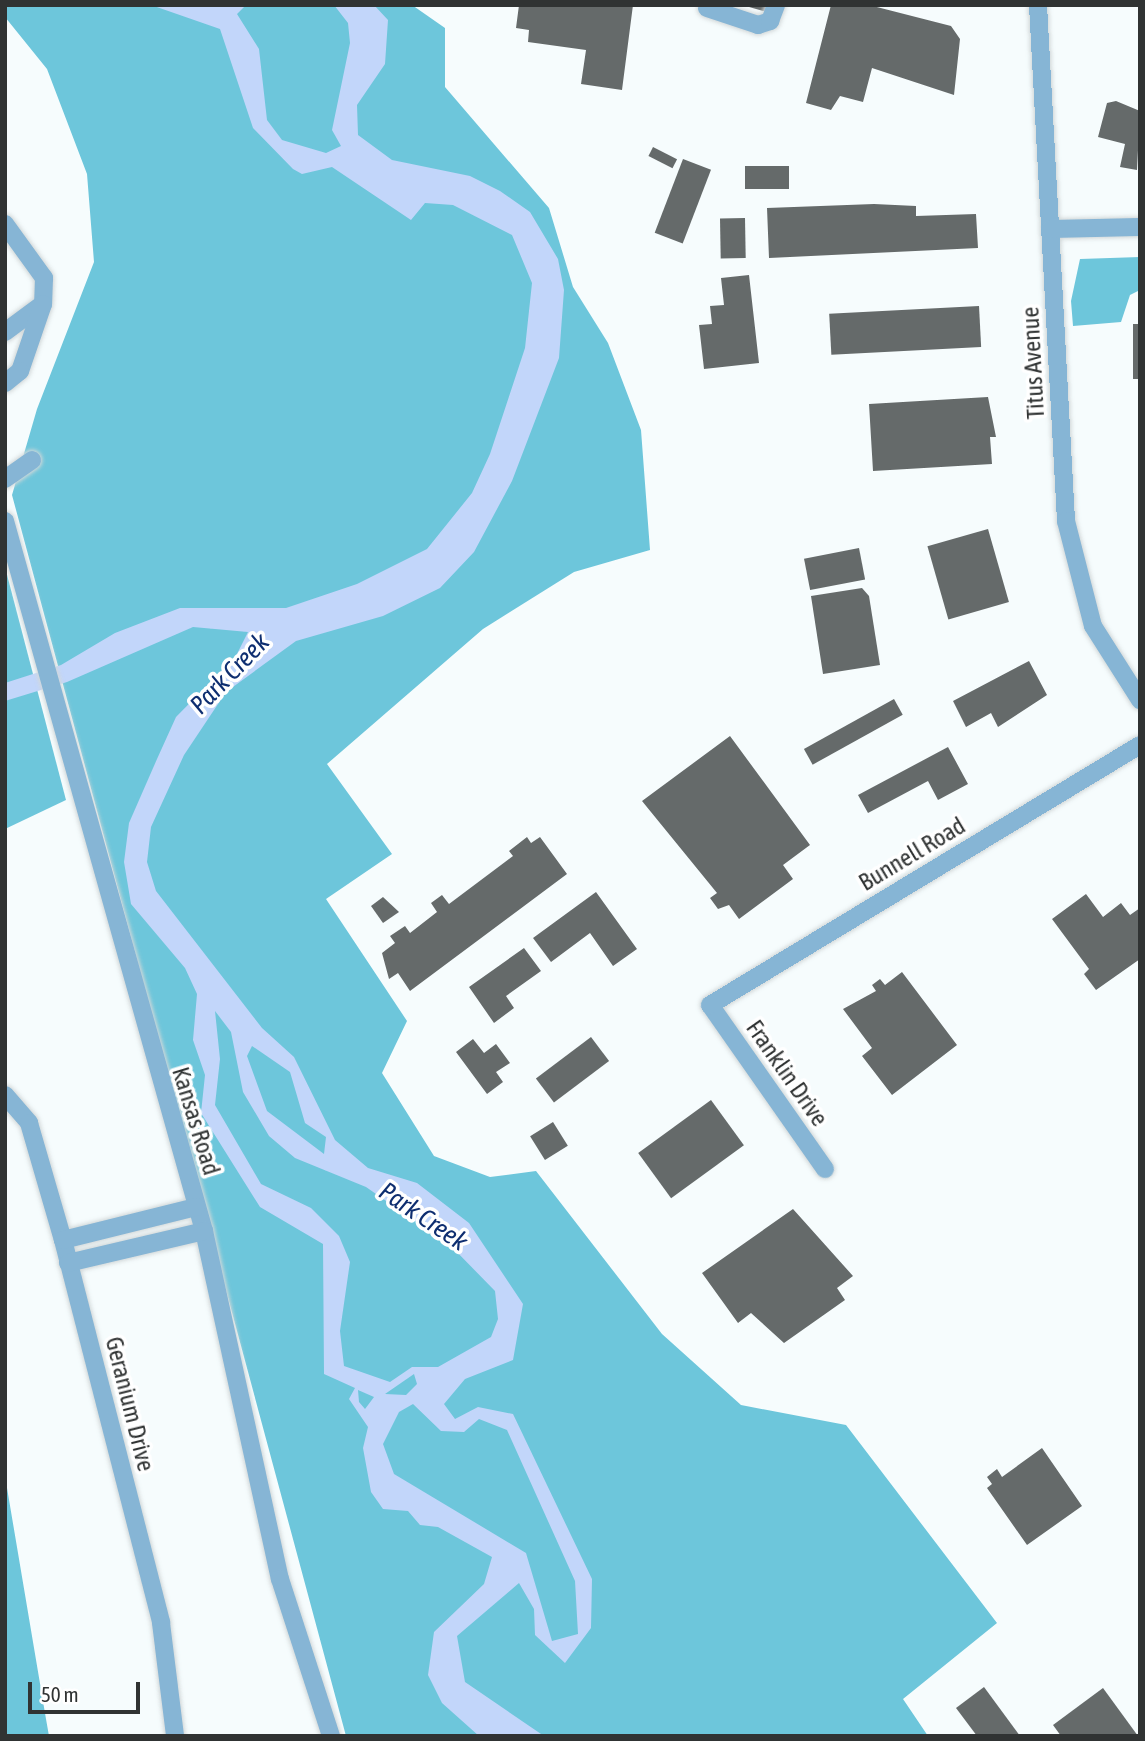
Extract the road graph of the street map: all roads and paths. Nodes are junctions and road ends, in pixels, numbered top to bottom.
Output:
1 (776, 5) edge
2 (1038, 5) edge
3 (707, 8) dead end
4 (5, 225) edge
5 (1140, 227) edge
6 (1050, 229) junction
7 (43, 304) junction
8 (5, 332) edge
9 (5, 383) edge
10 (32, 460) dead end
11 (5, 479) edge
12 (5, 521) edge
13 (1140, 700) edge
14 (1140, 745) edge
15 (710, 1005) joint
16 (5, 1095) edge
17 (825, 1169) dead end
18 (195, 1207) junction
19 (204, 1231) junction
20 (62, 1240) junction
21 (68, 1263) junction
22 (175, 1736) edge
23 (331, 1736) edge

1 - 3 street
2 - 6 street, Titus Avenue
4 - 7 street
5 - 6 street
6 - 13 street, Titus Avenue
7 - 8 street
7 - 9 street
10 - 11 street
12 - 18 street, Kansas Road
14 - 15 street, Bunnell Road
15 - 17 street, Franklin Drive
16 - 20 street, Geranium Drive
18 - 19 street, Kansas Road
18 - 20 street
19 - 21 street
19 - 23 street, Kansas Road
20 - 21 street, Geranium Drive
21 - 22 street, Geranium Drive

